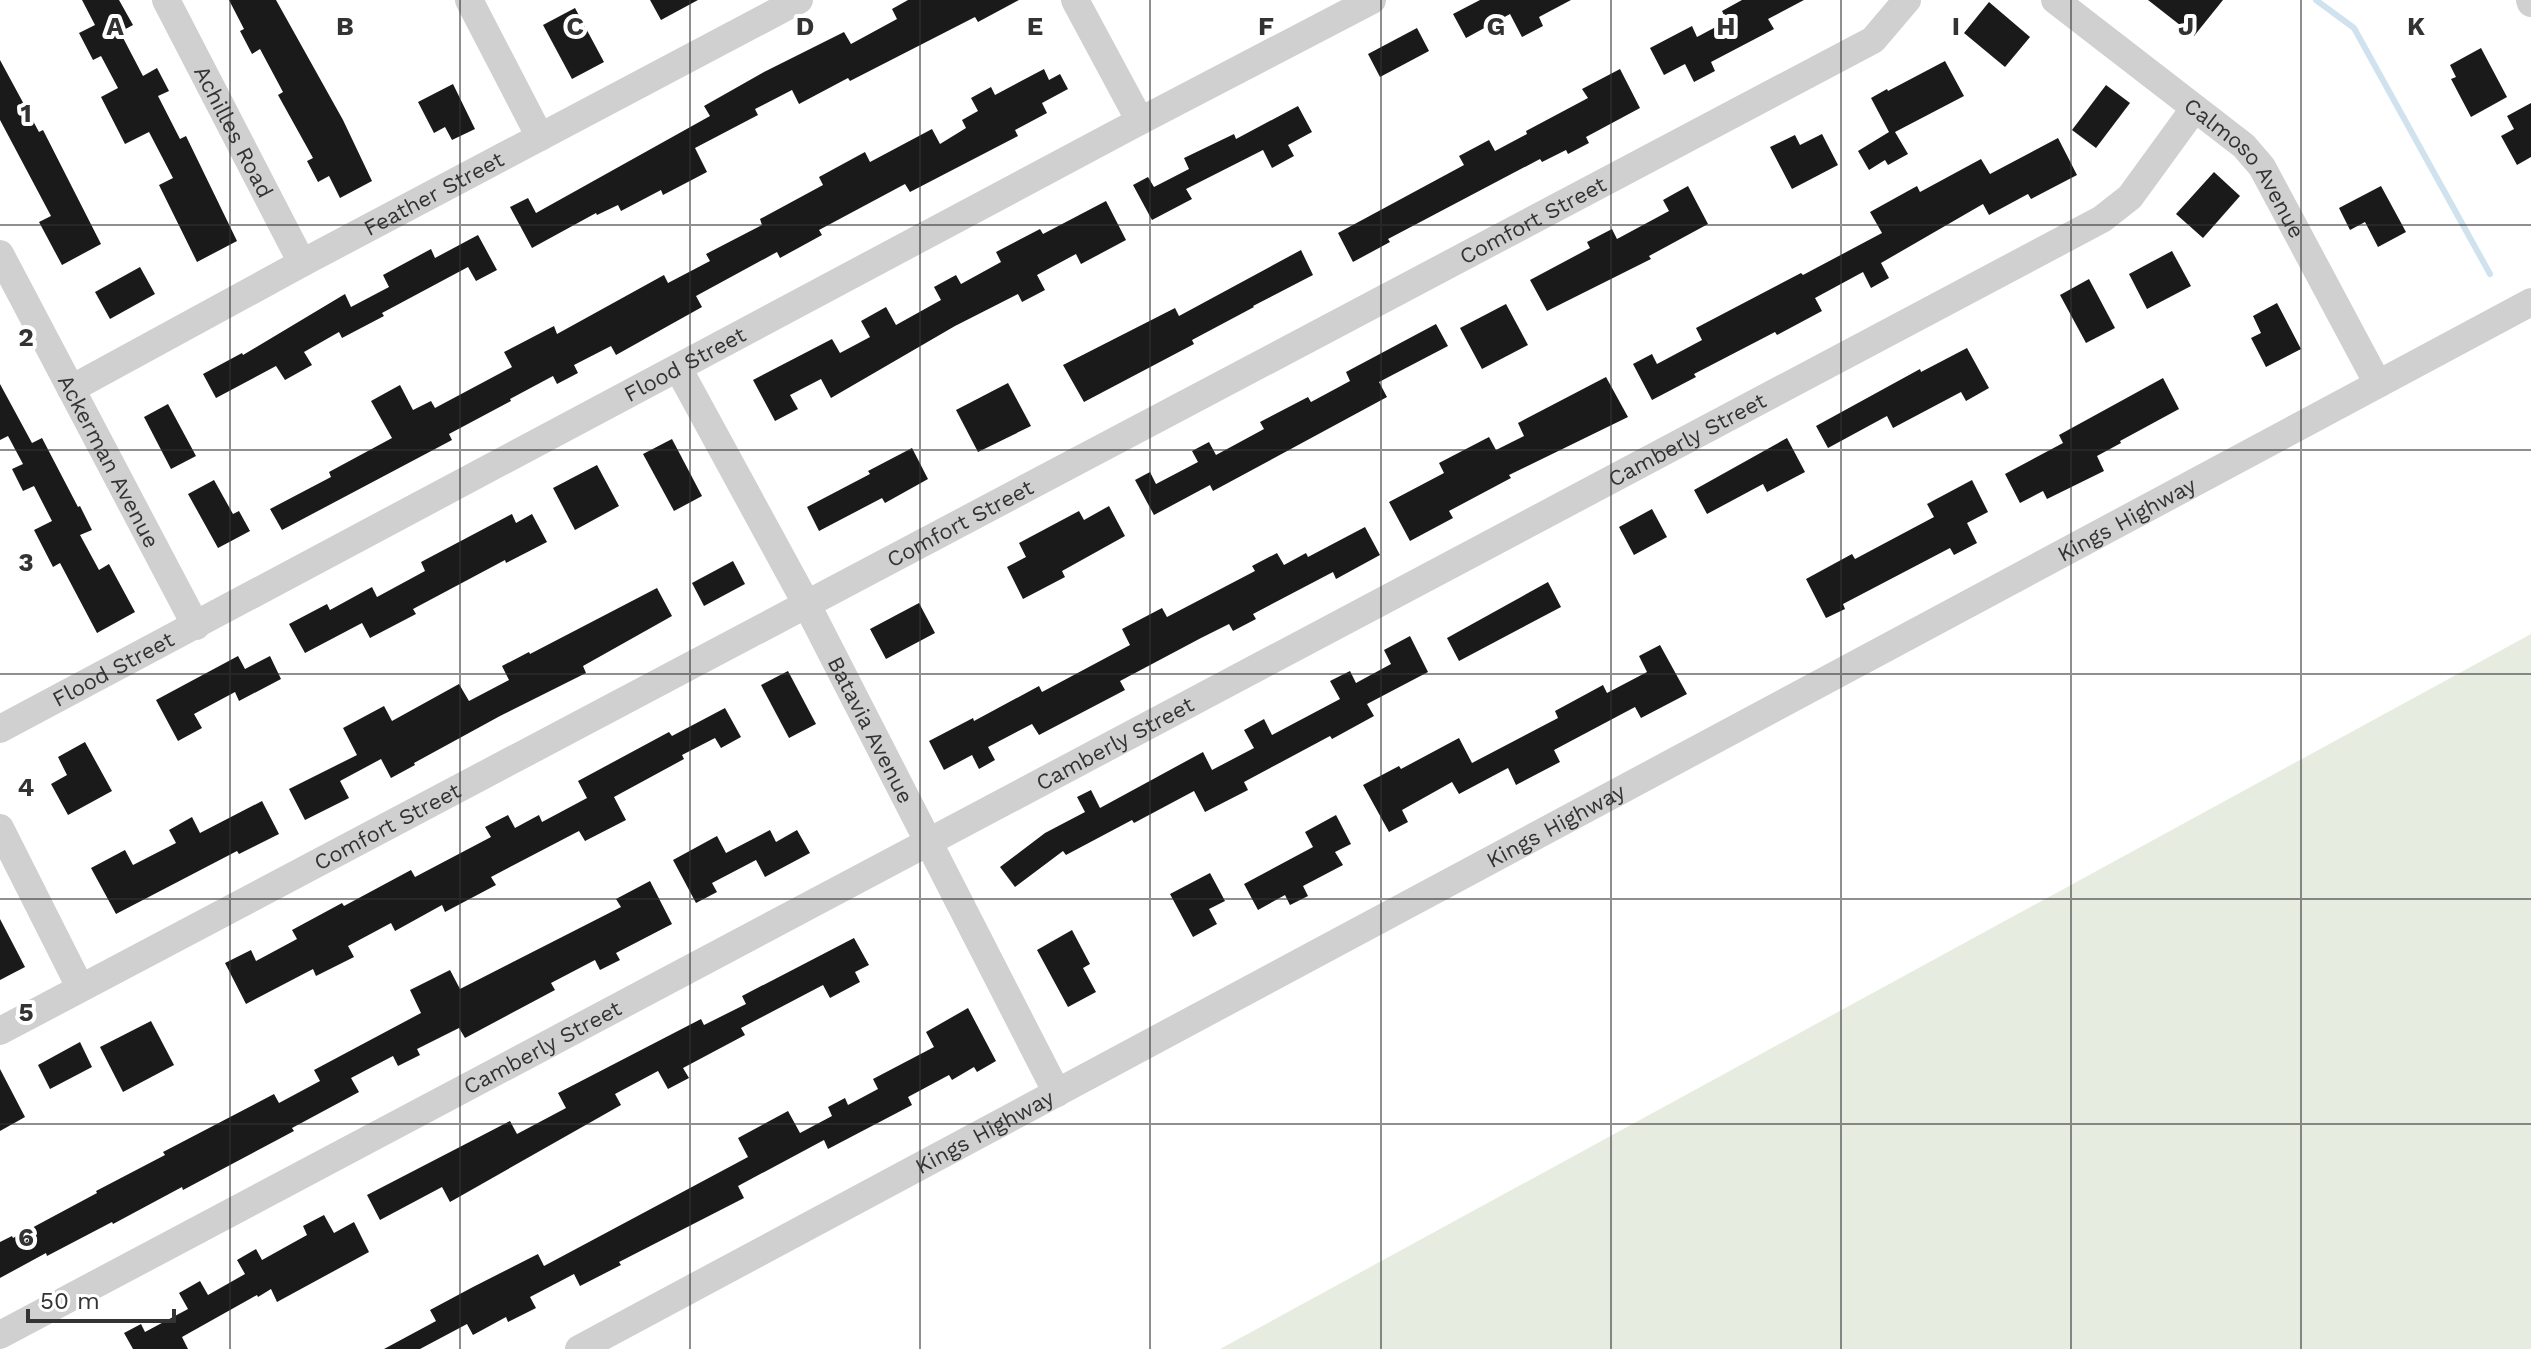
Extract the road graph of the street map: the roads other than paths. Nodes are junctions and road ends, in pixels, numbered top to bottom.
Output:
1 (166, 0) edge
2 (469, 0) edge
3 (1075, 0) edge
4 (1372, 0) edge
5 (1907, 0) edge
6 (2055, 0) edge
7 (782, 4) edge
8 (2194, 109) junction
9 (1140, 121) junction
10 (540, 137) junction
11 (0, 254) edge
12 (302, 263) junction
13 (2531, 302) edge
14 (678, 368) junction
15 (2378, 384) junction
16 (71, 389) junction
17 (806, 603) junction
18 (196, 626) junction
19 (0, 729) edge
20 (0, 828) edge
21 (929, 843) junction
22 (80, 987) junction
23 (0, 1031) edge
24 (1057, 1093) junction
25 (0, 1335) edge
26 (579, 1349) edge

1 - 12 street, Achilles Road
2 - 10 street
3 - 9 street
4 - 9 street, Flood Street
5 - 17 street, Comfort Street
6 - 8 street, Calmoso Avenue
7 - 10 street, Feather Street
8 - 15 street, Calmoso Avenue
8 - 21 street, Camberly Street
9 - 14 street, Flood Street
10 - 12 street, Feather Street
11 - 16 street, Ackerman Avenue
12 - 16 street, Feather Street
13 - 15 street, Kings Highway
14 - 17 street, Batavia Avenue
14 - 18 street, Flood Street
15 - 24 street, Kings Highway
16 - 18 street, Ackerman Avenue
17 - 21 street, Batavia Avenue
17 - 22 street, Comfort Street
18 - 19 street, Flood Street
20 - 22 street
21 - 24 street, Batavia Avenue
21 - 25 street, Camberly Street
22 - 23 street, Comfort Street
24 - 26 street, Kings Highway

